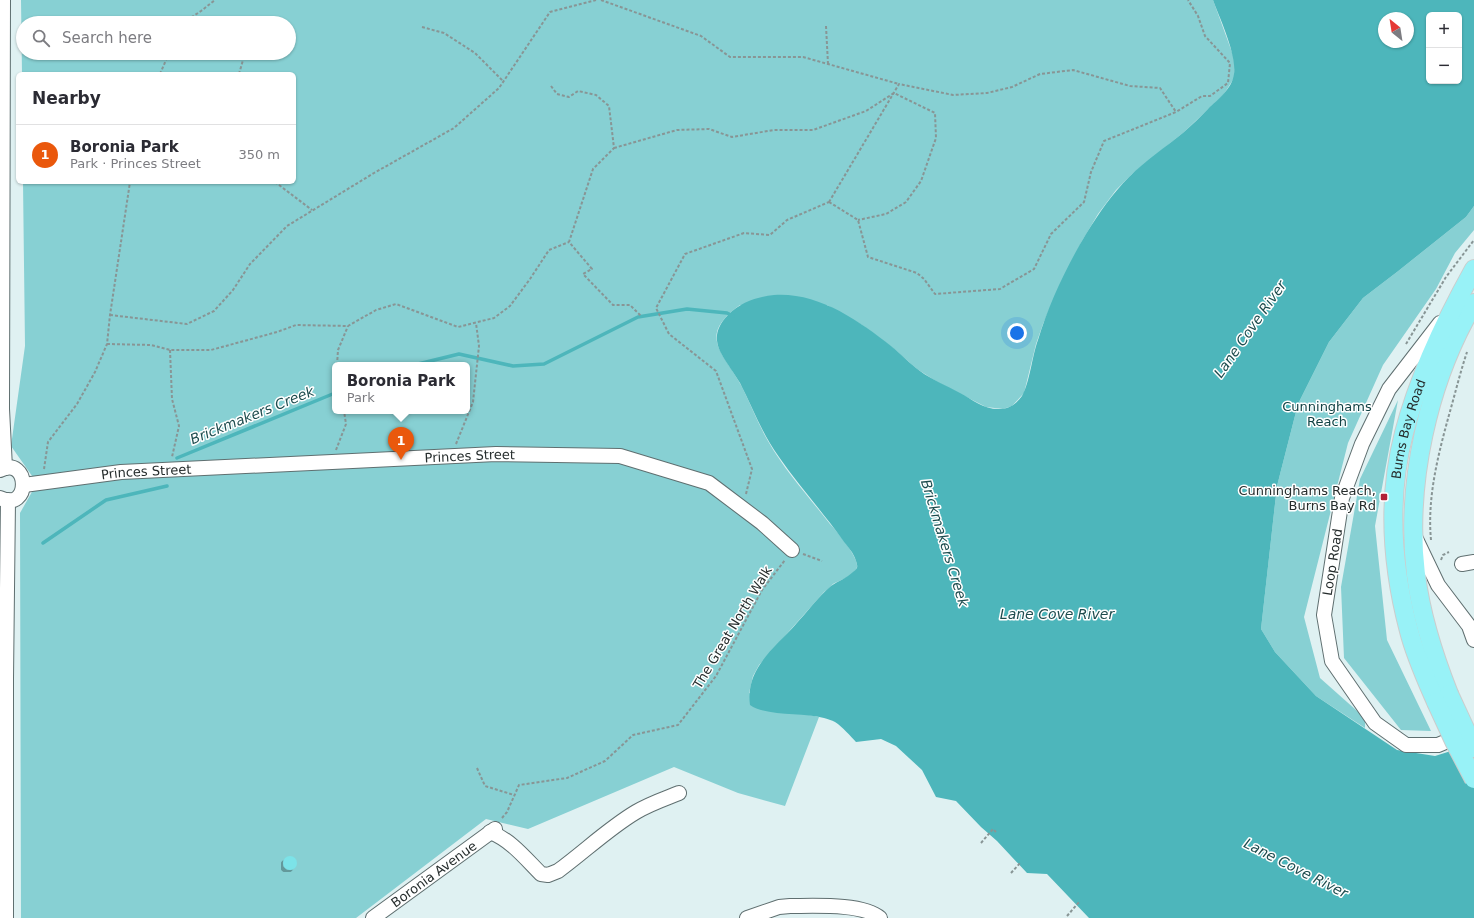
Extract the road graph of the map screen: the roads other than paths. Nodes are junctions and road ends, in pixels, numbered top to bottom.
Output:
1 (3, 0) edge
2 (1474, 269) edge
3 (1474, 303) edge
4 (1452, 308) junction
5 (2, 469) edge
6 (24, 485) junction
7 (4, 499) edge
8 (1414, 533) junction
9 (792, 550) road end
10 (1474, 640) edge
11 (1442, 698) junction
12 (1474, 727) edge
13 (1474, 748) edge
14 (1474, 779) edge
15 (679, 793) dead end
16 (6, 918) edge
17 (373, 918) edge
18 (747, 918) edge
19 (880, 918) edge

1 - 5 street
2 - 4 main road, Burns Bay Road
3 - 8 main road, Burns Bay Road
4 - 11 main road, Burns Bay Road
4 - 12 street, Loop Road
5 - 6 street
6 - 7 street
6 - 9 street, Princes Street
7 - 16 street
8 - 10 street
8 - 11 main road, Burns Bay Road
11 - 13 main road, Burns Bay Road, bridge
11 - 14 main road, Burns Bay Road, bridge
15 - 17 street, Boronia Avenue
18 - 19 street

